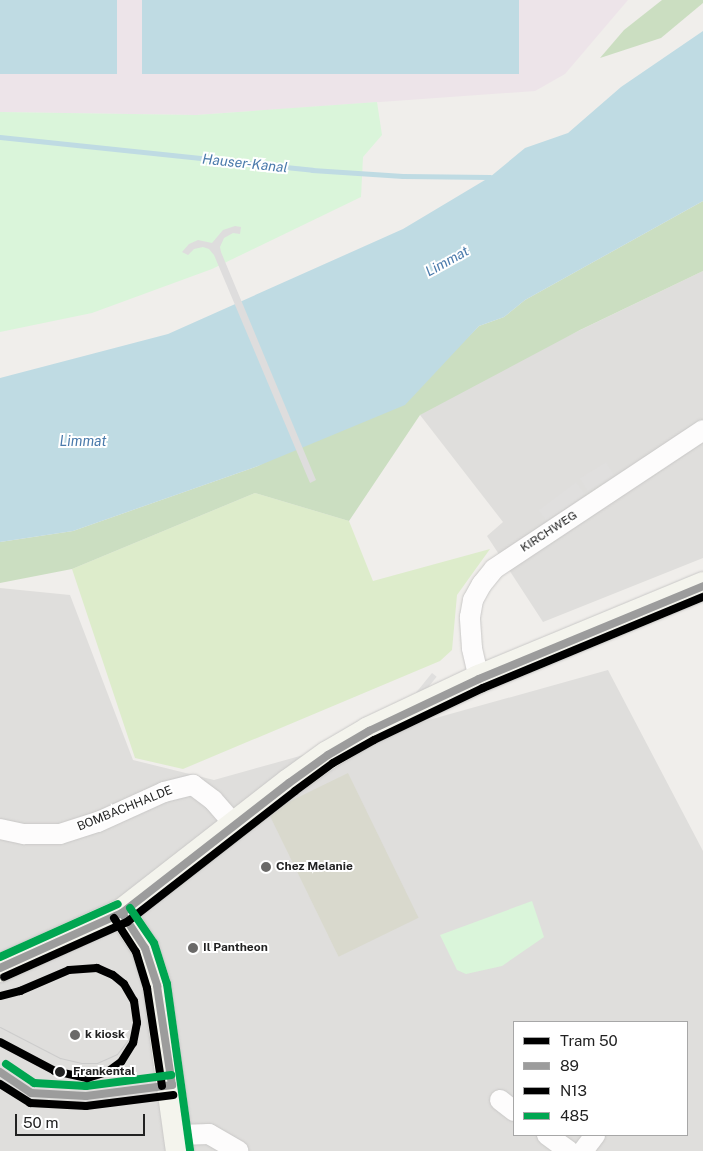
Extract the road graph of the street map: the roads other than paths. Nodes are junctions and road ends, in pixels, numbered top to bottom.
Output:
1 (703, 430) edge
2 (702, 586) edge
3 (479, 679) junction
4 (234, 824) junction
5 (0, 828) edge
6 (122, 913) junction
7 (0, 968) edge
8 (594, 1136) edge
9 (180, 1143) edge
10 (239, 1151) edge
11 (583, 1151) edge

1 - 3 street, KIRCHWEG
2 - 3 main road
3 - 4 main road
4 - 5 street, BOMBACHHALDE
4 - 6 main road
6 - 7 main road
6 - 9 main road
8 - 11 street
9 - 10 street

